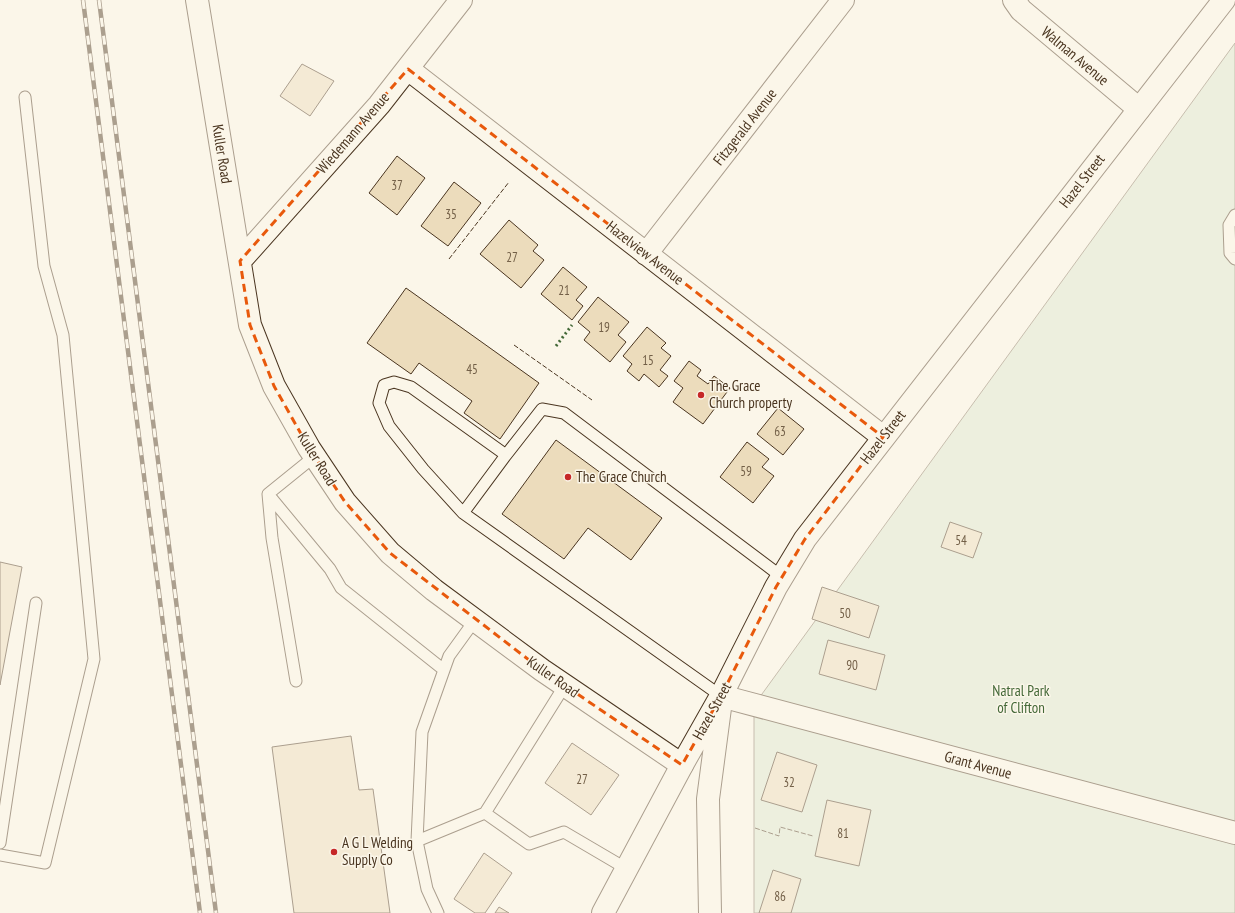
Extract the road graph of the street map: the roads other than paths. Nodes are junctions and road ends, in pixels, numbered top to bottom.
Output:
1 (197, 0) edge
2 (461, 0) edge
3 (843, 0) edge
4 (1014, 0) edge
5 (1224, 0) edge
6 (408, 69) junction
7 (26, 97) dead end
8 (1139, 109) junction
9 (1235, 215) edge
10 (646, 254) junction
11 (1235, 259) edge
12 (240, 261) junction
13 (883, 437) junction
14 (506, 455) junction
15 (315, 456) junction
16 (268, 494) junction
17 (463, 513) junction
18 (782, 577) junction
19 (36, 603) dead end
20 (475, 620) junction
21 (444, 670) junction
22 (296, 680) dead end
23 (565, 685) junction
24 (721, 696) junction
25 (682, 765) junction
26 (485, 813) junction
27 (1235, 833) edge
28 (418, 841) junction
29 (0, 843) edge
30 (0, 855) edge
31 (628, 869) junction
32 (438, 913) edge
33 (603, 913) edge
34 (710, 913) edge

1 - 12 street, Kuller Road
2 - 6 street, Wiedemann Avenue
3 - 10 street, Fitzgerald Avenue
4 - 8 street, Walman Avenue
5 - 8 street, Hazel Street
6 - 10 street, Hazelview Avenue
6 - 12 street, Wiedemann Avenue
7 - 30 lane
8 - 13 street, Hazel Street
9 - 11 lane
10 - 13 street, Hazelview Avenue
12 - 15 street, Kuller Road
13 - 18 street, Hazel Street
14 - 17 lane
14 - 17 lane
14 - 18 lane
15 - 16 lane
15 - 20 street, Kuller Road
16 - 21 lane
16 - 22 lane
17 - 24 lane
18 - 24 street, Hazel Street
19 - 29 lane
20 - 21 lane
20 - 23 street, Kuller Road
21 - 28 lane
23 - 25 street, Kuller Road
23 - 26 lane
24 - 25 street, Hazel Street
24 - 27 street, Grant Avenue
24 - 34 street
25 - 31 street, Hazel Street
26 - 28 lane
26 - 31 lane
28 - 32 lane
31 - 33 street, Hazel Street

